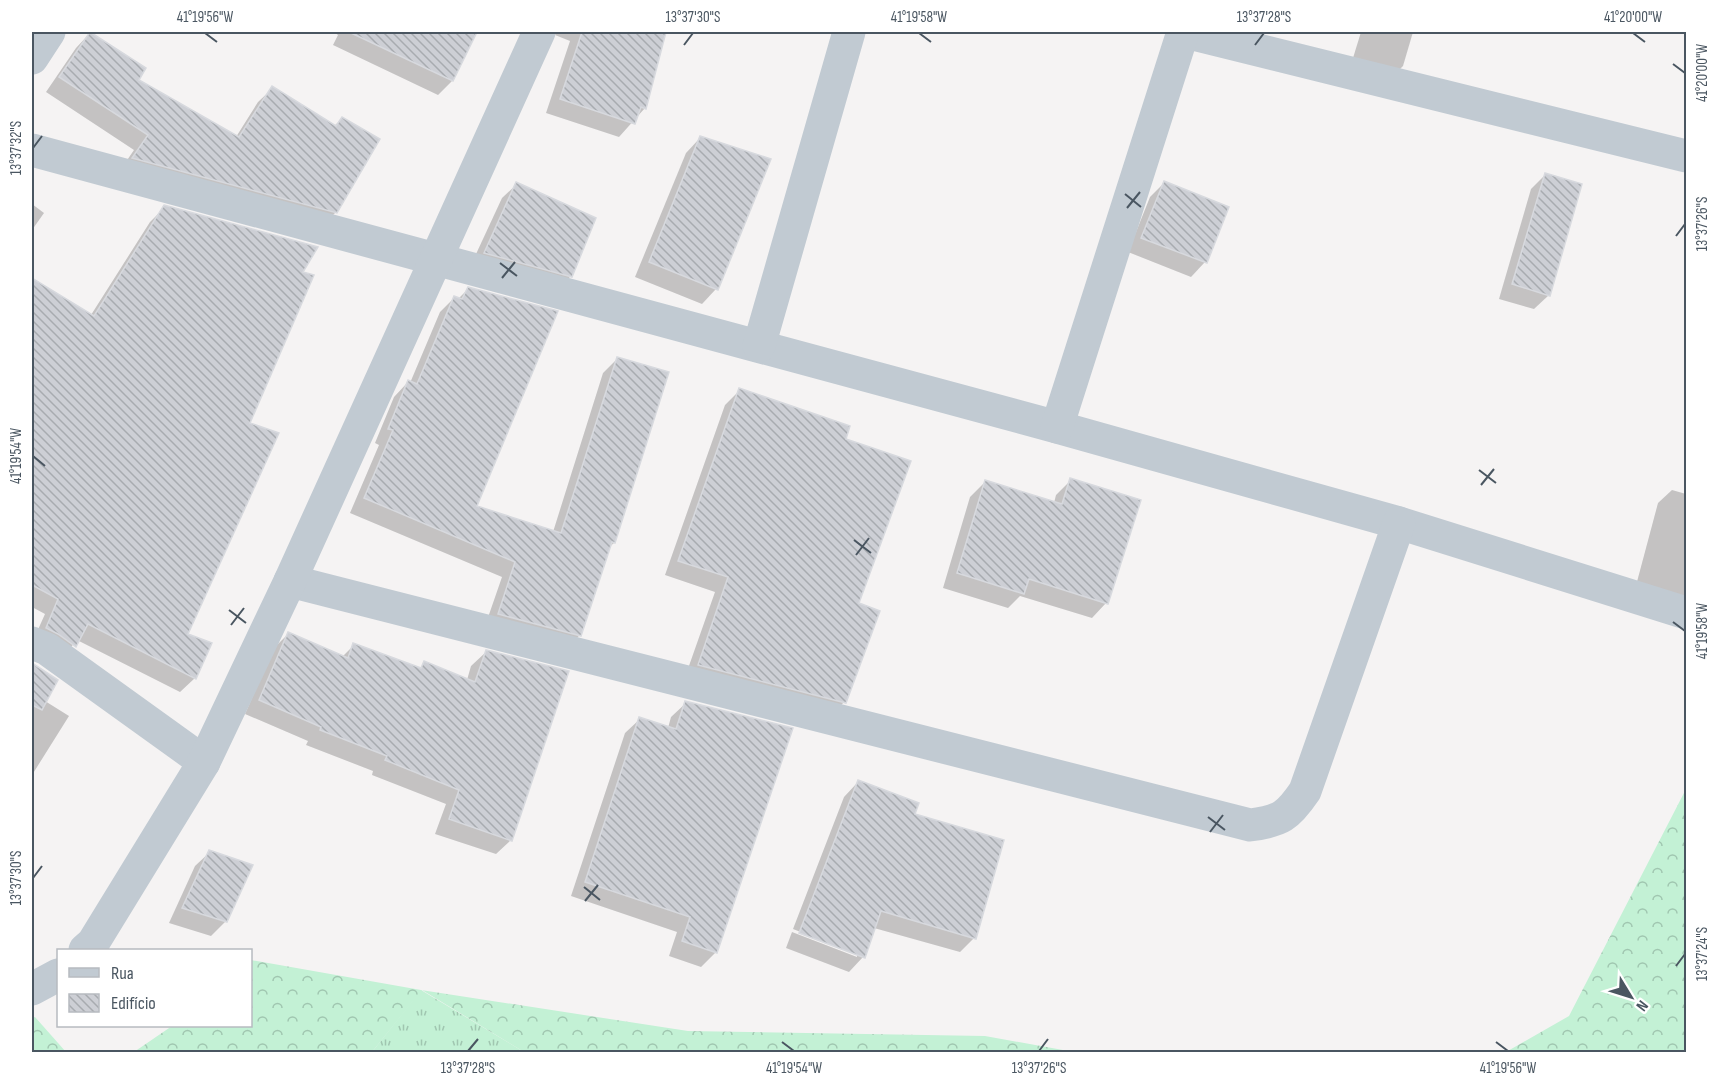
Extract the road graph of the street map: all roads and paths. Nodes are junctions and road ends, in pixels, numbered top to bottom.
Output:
1 (49, 32) edge
2 (539, 32) edge
3 (849, 32) edge
4 (1184, 32) edge
5 (32, 58) edge
6 (32, 150) edge
7 (1686, 156) edge
8 (436, 259) junction
9 (759, 346) junction
10 (1057, 427) junction
11 (1399, 523) junction
12 (290, 581) junction
13 (1686, 613) edge
14 (32, 643) edge
15 (204, 762) junction
16 (87, 949) edge
17 (57, 976) edge
18 (32, 989) edge

1 - 5 street
2 - 8 street
3 - 9 street
4 - 7 street
4 - 10 street
6 - 8 street
8 - 9 street
8 - 12 street
9 - 10 street
10 - 11 street
11 - 12 street
11 - 13 street
12 - 15 street
14 - 15 street
15 - 16 street
17 - 18 street

